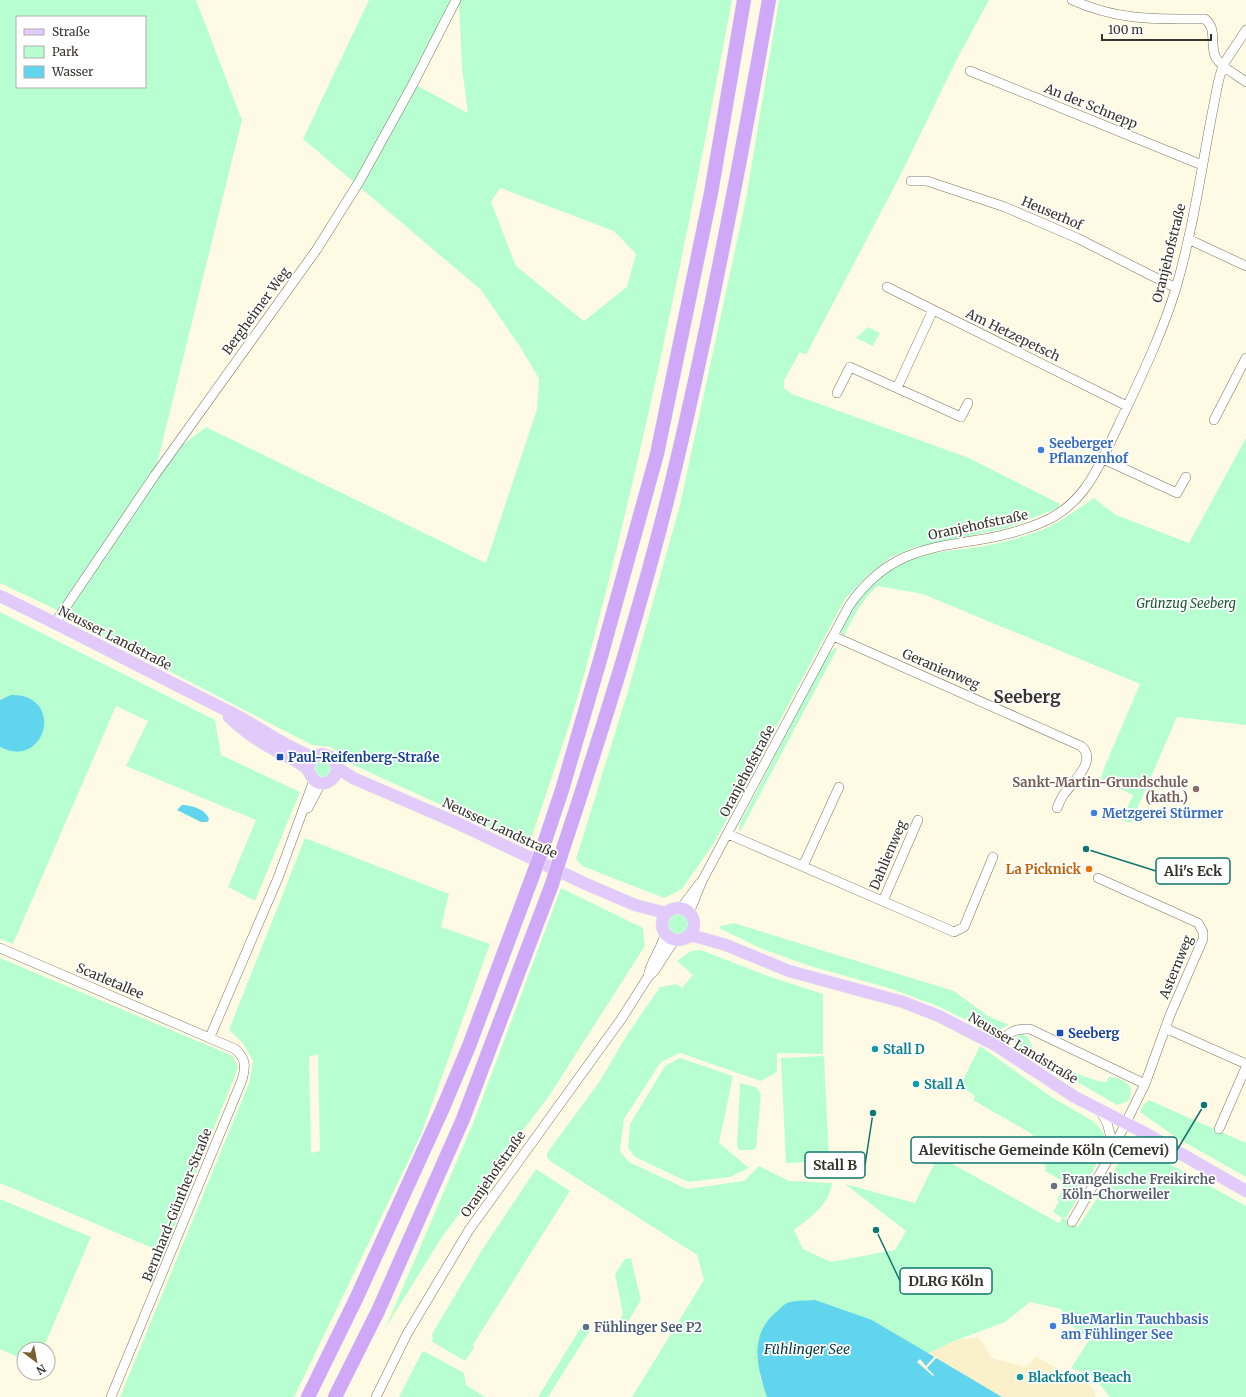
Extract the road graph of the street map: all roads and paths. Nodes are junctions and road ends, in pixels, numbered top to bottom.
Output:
1 (456, 0) edge
2 (744, 0) edge
3 (769, 0) edge
4 (1072, 0) edge
5 (1246, 30) edge
6 (1223, 65) junction
7 (970, 71) dead end
8 (1246, 82) edge
9 (1202, 165) junction
10 (911, 181) dead end
11 (1188, 239) junction
12 (1246, 266) edge
13 (887, 287) dead end
14 (1176, 288) junction
15 (933, 310) junction
16 (1246, 358) edge
17 (897, 388) junction
18 (837, 393) dead end
19 (968, 403) dead end
20 (1127, 406) junction
21 (1214, 420) dead end
22 (1103, 459) junction
23 (1186, 477) dead end
24 (0, 596) edge
25 (55, 622) junction
26 (832, 636) junction
27 (218, 706) junction
28 (313, 757) junction
29 (307, 769) junction
30 (336, 773) junction
31 (317, 782) junction
32 (839, 787) dead end
33 (1057, 808) dead end
34 (918, 820) dead end
35 (728, 834) junction
36 (993, 857) dead end
37 (803, 866) junction
38 (1098, 878) dead end
39 (883, 901) junction
40 (635, 905) junction
41 (666, 913) junction
42 (689, 915) junction
43 (672, 933) junction
44 (726, 945) junction
45 (0, 948) edge
46 (1167, 1029) junction
47 (210, 1037) junction
48 (999, 1047) junction
49 (1246, 1064) edge
50 (1246, 1067) edge
51 (1145, 1084) junction
52 (1100, 1109) junction
53 (1127, 1123) junction
54 (1220, 1129) dead end
55 (1154, 1138) junction
56 (1114, 1148) junction
57 (1105, 1165) junction
58 (1246, 1191) edge
59 (1072, 1222) dead end
60 (111, 1397) edge
61 (308, 1397) edge
62 (335, 1397) edge
63 (376, 1397) edge

1 - 25 street, Bergheimer Weg
2 - 61 highway, bridge
3 - 62 highway, bridge
4 - 6 street
5 - 6 street, Oranjehofstraße
6 - 8 street
6 - 9 street, Oranjehofstraße
7 - 9 street, An der Schnepp
9 - 11 street, Oranjehofstraße
10 - 14 street, Heuserhof
11 - 12 street
11 - 14 street, Oranjehofstraße
13 - 15 street, Am Hetzepetsch
14 - 20 street, Oranjehofstraße
15 - 17 street
15 - 20 street, Am Hetzepetsch
16 - 21 street
17 - 18 street
17 - 19 street
20 - 22 street, Oranjehofstraße
22 - 23 street
22 - 26 street, Oranjehofstraße
24 - 25 main road, Neusser Landstraße
25 - 27 main road, Neusser Landstraße
26 - 33 street, Geranienweg
26 - 35 street, Oranjehofstraße
27 - 28 main road, Neusser Landstraße
27 - 29 main road, Neusser Landstraße
28 - 29 main road
28 - 30 main road, Neusser Landstraße
29 - 31 main road, Neusser Landstraße
30 - 31 main road
30 - 40 main road, Neusser Landstraße
31 - 47 street
32 - 37 street
34 - 39 street, Dahlienweg
35 - 37 street, Dahlienweg
35 - 42 street, Oranjehofstraße
36 - 39 street, Dahlienweg
37 - 39 street, Dahlienweg
38 - 46 street, Asternweg
40 - 41 main road, Neusser Landstraße
40 - 43 main road, Neusser Landstraße
41 - 42 main road
41 - 43 main road
42 - 43 main road
42 - 44 main road, Neusser Landstraße
43 - 44 main road, Neusser Landstraße
43 - 63 street, Oranjehofstraße
44 - 48 main road, Neusser Landstraße
45 - 47 street, Scarletallee
46 - 49 street
46 - 51 street, Asternweg
47 - 60 street, Bernhard-Günther-Straße
48 - 51 street
48 - 52 main road, Neusser Landstraße
50 - 54 street
51 - 53 street, Asternweg
52 - 53 main road, Neusser Landstraße
52 - 56 street
53 - 55 main road, Neusser Landstraße
53 - 56 street, Asternweg
55 - 57 street
55 - 58 main road, Neusser Landstraße
56 - 57 street, Asternweg
57 - 59 street

